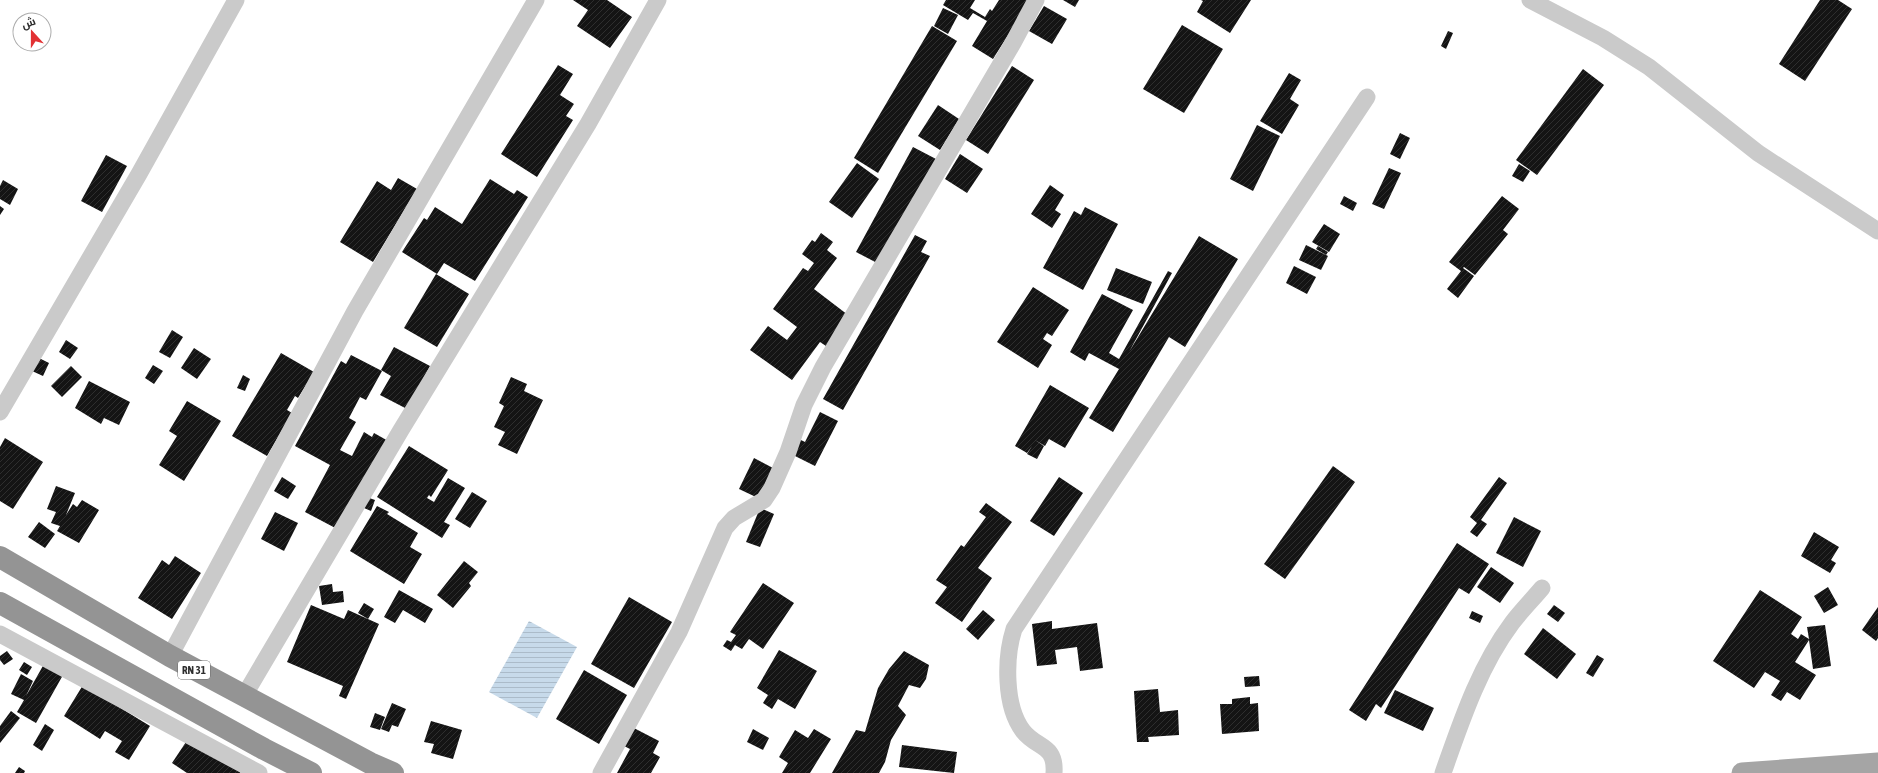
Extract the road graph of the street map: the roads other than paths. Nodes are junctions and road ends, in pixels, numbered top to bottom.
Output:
1 (236, 0) edge
2 (536, 0) edge
3 (658, 0) edge
4 (1036, 0) edge
5 (1530, 0) edge
6 (1367, 97) dead end
7 (1878, 231) edge
8 (0, 412) edge
9 (0, 557) edge
10 (1542, 588) dead end
11 (0, 603) edge
12 (19, 613) junction
13 (1, 638) edge
14 (170, 656) junction
15 (244, 696) junction
16 (1878, 763) edge
17 (259, 773) edge
18 (311, 773) edge
19 (393, 773) edge
20 (601, 773) edge
21 (1054, 773) edge
22 (1443, 773) edge
23 (1742, 773) edge

1 - 8 street
2 - 14 street
3 - 15 street
4 - 20 street
5 - 7 street
6 - 21 street
9 - 14 highway, RN 31
10 - 22 street
11 - 12 highway
12 - 13 street
12 - 18 highway
13 - 17 street
14 - 15 highway, RN 31
15 - 19 highway, RN 31
16 - 23 main road

